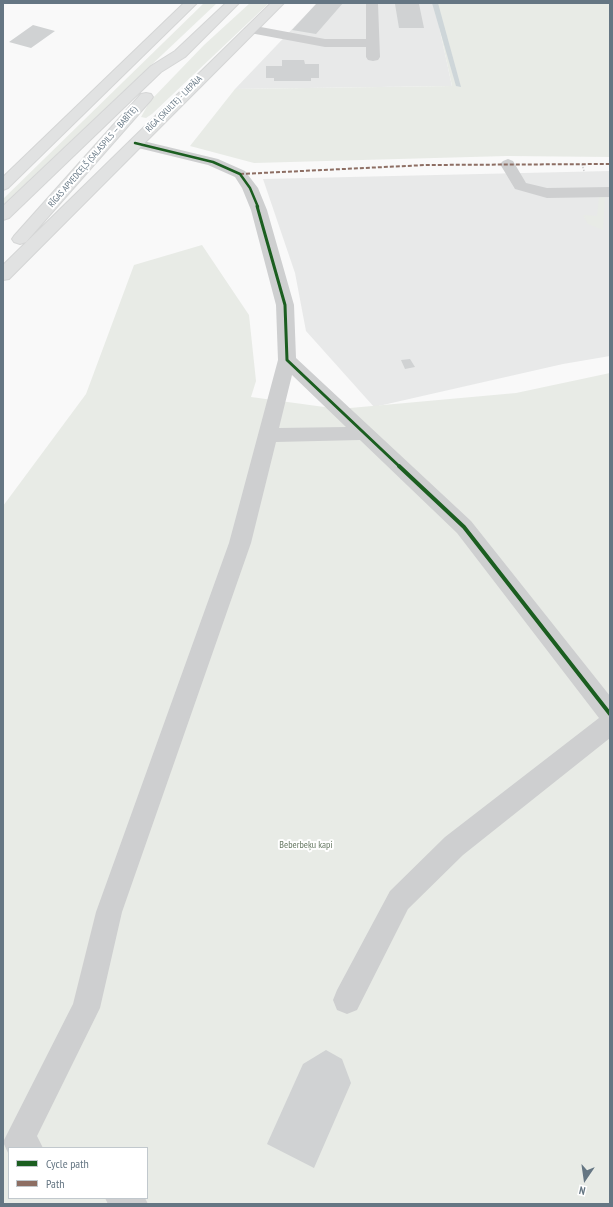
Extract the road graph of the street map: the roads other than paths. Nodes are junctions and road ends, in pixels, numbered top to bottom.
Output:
1 (191, 3) edge
2 (233, 3) edge
3 (278, 3) edge
4 (372, 4) edge
5 (250, 29) junction
6 (371, 43) junction
7 (180, 54) junction
8 (373, 58) dead end
9 (135, 143) junction
10 (508, 164) dead end
11 (3, 185) edge
12 (607, 191) edge
13 (3, 215) edge
14 (3, 258) edge
15 (3, 275) edge
16 (287, 360) junction
17 (365, 433) junction
18 (268, 435) junction
19 (610, 714) edge
20 (610, 724) edge
21 (347, 1000) dead end
22 (26, 1147) edge
23 (123, 1199) edge
24 (132, 1204) edge

1 - 11 highway
2 - 7 highway, RĪGAS APVEDCEĻŠ (SALASPILS — BABĪTE)
3 - 5 highway, RĪGA (SKULTE) - LIEPĀJA
4 - 6 street
5 - 6 street
5 - 9 highway, RĪGA (SKULTE) - LIEPĀJA
6 - 8 street
7 - 13 highway, RĪGAS APVEDCEĻŠ (SALASPILS — BABĪTE)
7 - 14 highway, RĪGAS APVEDCEĻŠ (SALASPILS — BABĪTE)
9 - 15 highway, RĪGA (SKULTE) - LIEPĀJA
9 - 16 street
10 - 12 street
16 - 17 street
16 - 18 street
17 - 18 street
17 - 19 street
18 - 22 street
20 - 21 street
23 - 24 street

